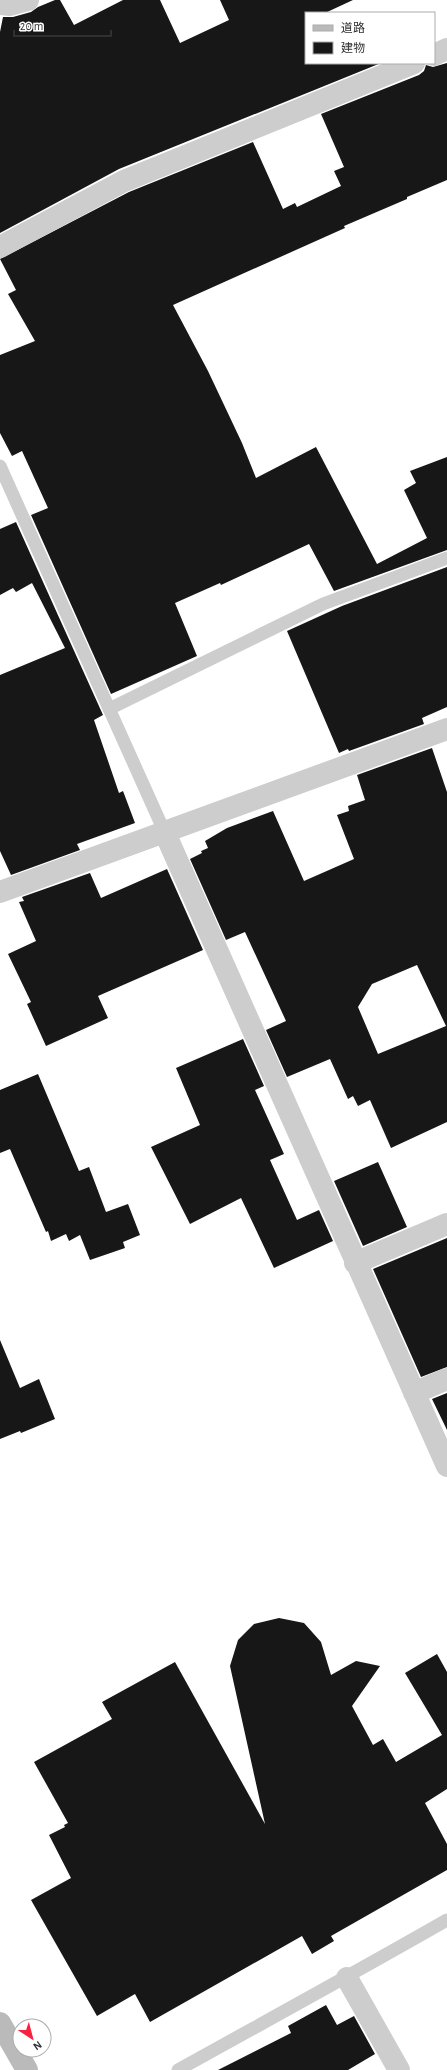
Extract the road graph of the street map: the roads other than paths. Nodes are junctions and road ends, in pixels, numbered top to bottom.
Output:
1 (28, 0) edge
2 (0, 4) edge
3 (447, 49) edge
4 (435, 55) edge
5 (412, 64) edge
6 (0, 247) edge
7 (0, 466) edge
8 (447, 558) edge
9 (109, 709) junction
10 (447, 729) edge
11 (165, 833) junction
12 (0, 892) edge
13 (447, 1224) edge
14 (355, 1263) junction
15 (447, 1379) edge
16 (414, 1393) junction
17 (447, 1466) edge
18 (447, 1920) edge
19 (347, 1978) junction
20 (0, 2023) edge
21 (27, 2070) edge
22 (178, 2070) edge
23 (399, 2070) edge

1 - 2 street
3 - 4 street
5 - 6 street
7 - 9 lane
8 - 9 lane
9 - 11 lane
10 - 11 street
11 - 12 street
11 - 14 street
13 - 14 street
14 - 16 street
15 - 16 street
16 - 17 street
18 - 19 lane
19 - 22 lane
19 - 23 street
20 - 21 main road

